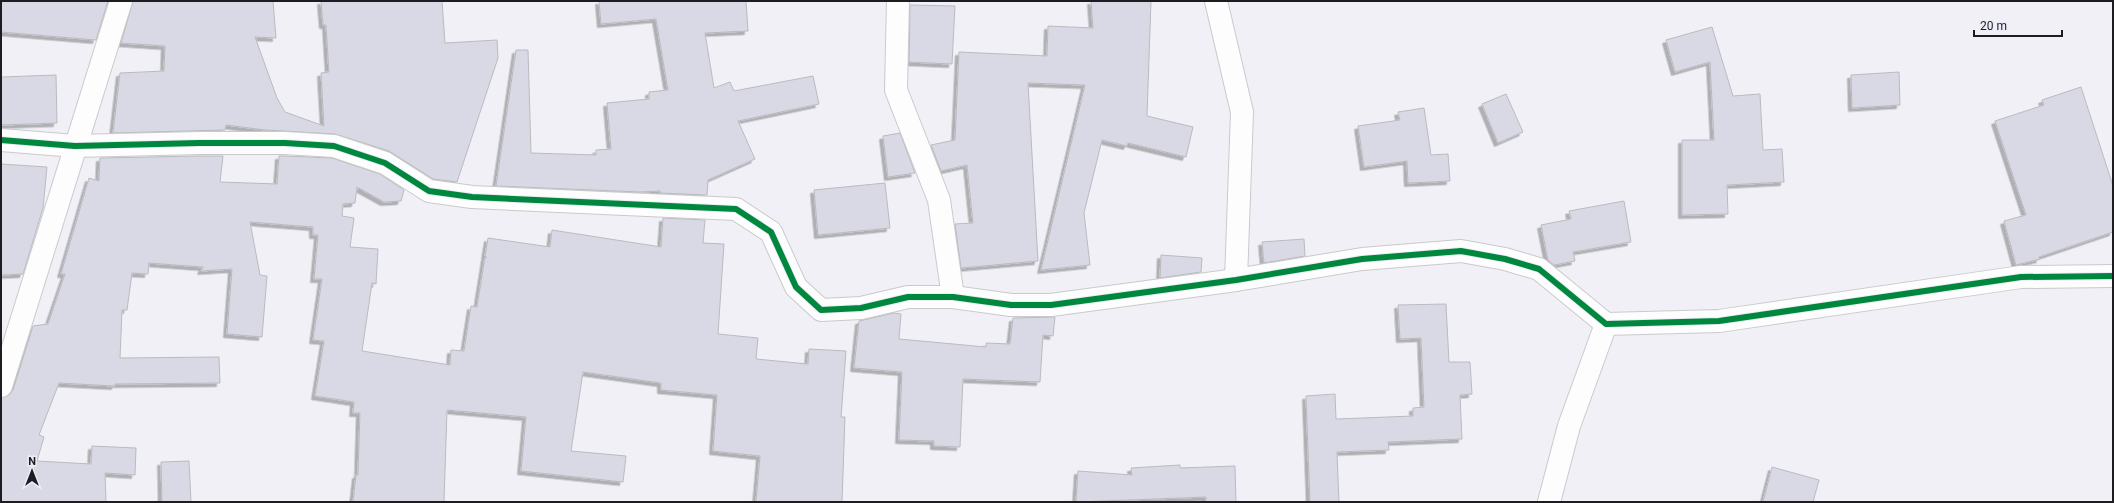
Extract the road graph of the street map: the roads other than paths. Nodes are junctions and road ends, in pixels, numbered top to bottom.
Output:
1 (121, 1) edge
2 (898, 1) edge
3 (1216, 1) edge
4 (1, 140) edge
5 (76, 146) junction
6 (2113, 276) edge
7 (1236, 280) junction
8 (953, 297) junction
9 (1606, 324) junction
10 (1, 386) edge
11 (1549, 502) edge

1 - 5 street
2 - 8 street
3 - 7 street
4 - 5 street
5 - 8 street
5 - 10 street
6 - 9 street
7 - 8 street
7 - 9 street
9 - 11 street

